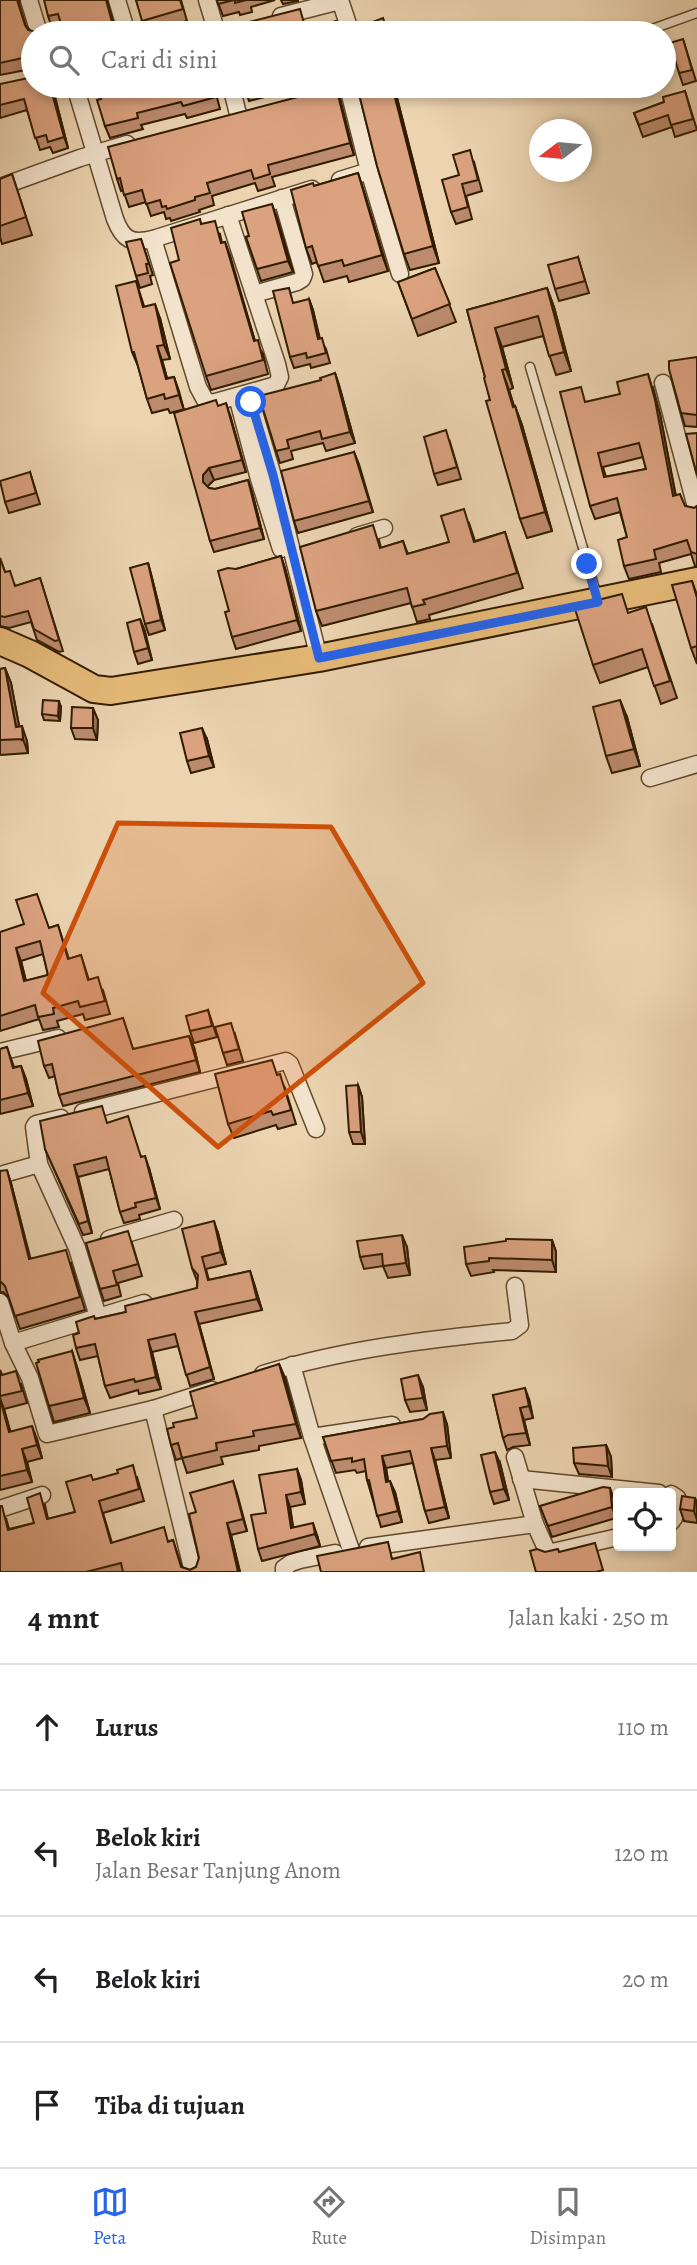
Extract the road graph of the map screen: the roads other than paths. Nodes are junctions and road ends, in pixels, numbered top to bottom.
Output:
1 (29, 0) edge
2 (117, 0) edge
3 (207, 0) edge
4 (340, 1) edge
5 (697, 13) edge
6 (266, 20) edge
7 (35, 21) edge
8 (123, 21) edge
9 (214, 21) edge
10 (347, 21) edge
11 (674, 21) edge
12 (78, 98) edge
13 (234, 98) edge
14 (347, 98) edge
15 (238, 114) edge
16 (147, 139) edge
17 (94, 153) junction
18 (369, 171) junction
19 (0, 187) edge
20 (282, 198) junction
21 (228, 215) junction
22 (153, 239) junction
23 (400, 274) dead end
24 (254, 294) junction
25 (530, 367) dead end
26 (663, 383) dead end
27 (293, 388) edge
28 (245, 403) junction
29 (214, 413) edge
30 (697, 437) edge
31 (677, 438) junction
32 (697, 511) edge
33 (384, 528) dead end
34 (345, 539) edge
35 (697, 581) edge
36 (598, 602) junction
37 (0, 641) edge
38 (314, 659) junction
39 (697, 764) edge
40 (650, 778) dead end
41 (67, 1035) edge
42 (0, 1052) edge
43 (316, 1129) dead end
44 (39, 1164) junction
45 (0, 1175) edge
46 (174, 1220) dead end
47 (77, 1248) junction
48 (515, 1286) dead end
49 (156, 1300) edge
50 (0, 1302) edge
51 (96, 1316) junction
52 (13, 1343) junction
53 (292, 1365) junction
54 (254, 1377) edge
55 (229, 1385) edge
56 (153, 1409) junction
57 (413, 1422) edge
58 (312, 1437) junction
59 (515, 1457) dead end
60 (521, 1479) junction
61 (613, 1488) edge
62 (42, 1495) edge
63 (0, 1509) edge
64 (535, 1524) junction
65 (613, 1537) edge
66 (351, 1550) junction
67 (193, 1572) edge
68 (284, 1572) edge

1 - 7 street
2 - 8 street
3 - 9 street
4 - 6 street
4 - 10 street
5 - 11 lane
12 - 17 street
13 - 15 street
14 - 18 street
16 - 17 street
17 - 19 street
17 - 22 street
18 - 20 street
18 - 23 street
20 - 21 street
20 - 24 street
21 - 22 street
21 - 24 street
22 - 24 street
25 - 36 lane
26 - 31 street
27 - 28 street
28 - 29 street
28 - 38 street
30 - 31 street
31 - 32 street
33 - 34 street
35 - 36 main road
36 - 38 main road
37 - 38 main road
39 - 40 street
41 - 42 street
43 - 44 street
44 - 45 street
44 - 47 street
46 - 47 street
47 - 51 street
48 - 53 street
49 - 51 street
50 - 52 street
51 - 52 street
52 - 56 street
53 - 54 street
53 - 58 street
55 - 56 street
56 - 67 street
57 - 58 street
58 - 66 street
59 - 60 street
60 - 61 street
60 - 64 street
62 - 63 street
64 - 65 street
64 - 66 street
66 - 68 street

